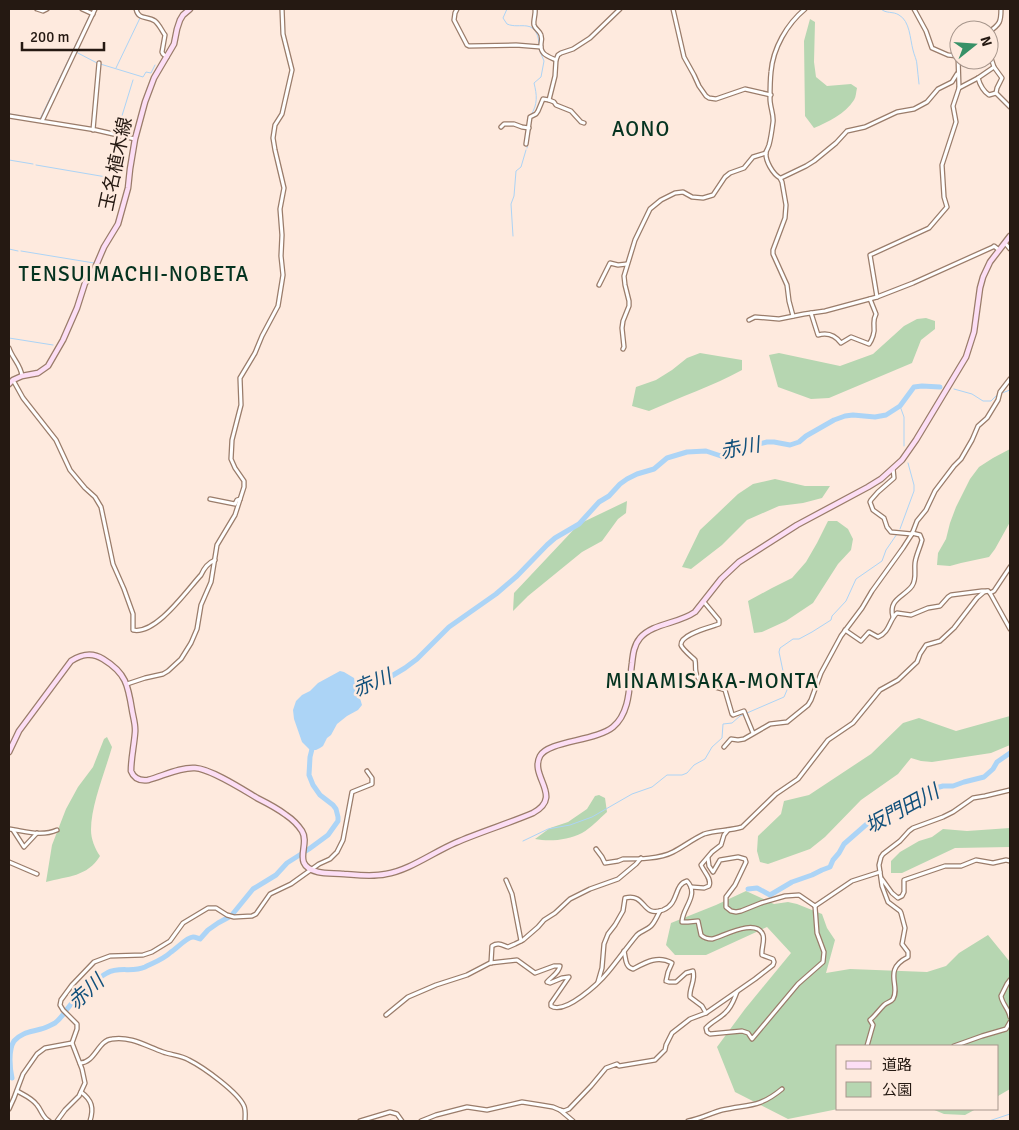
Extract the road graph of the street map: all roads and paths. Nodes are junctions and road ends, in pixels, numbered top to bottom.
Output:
1 (36, 9) edge
2 (47, 9) edge
3 (82, 9) edge
4 (95, 9) edge
5 (136, 9) edge
6 (188, 9) edge
7 (282, 9) edge
8 (458, 9) edge
9 (535, 9) edge
10 (620, 9) edge
11 (673, 9) edge
12 (805, 9) edge
13 (914, 9) edge
14 (1001, 9) edge
15 (92, 14) junction
16 (999, 23) edge
17 (541, 47) junction
18 (949, 55) edge
19 (167, 57) junction
20 (556, 60) junction
21 (99, 63) dead end
22 (990, 70) edge
23 (996, 70) edge
24 (958, 73) joint
25 (978, 78) junction
26 (959, 88) junction
27 (996, 93) junction
28 (770, 95) junction
29 (549, 100) junction
30 (1010, 107) edge
31 (9, 116) edge
32 (42, 121) junction
33 (584, 123) dead end
34 (501, 127) dead end
35 (529, 128) junction
36 (93, 130) junction
37 (135, 139) junction
38 (526, 144) dead end
39 (766, 154) junction
40 (780, 178) junction
41 (1010, 236) edge
42 (1006, 243) junction
43 (1010, 249) edge
44 (999, 250) junction
45 (627, 264) junction
46 (599, 285) dead end
47 (877, 297) junction
48 (870, 299) junction
49 (811, 313) junction
50 (793, 316) junction
51 (749, 320) dead end
52 (9, 348) edge
53 (623, 349) dead end
54 (10, 354) edge
55 (22, 376) junction
56 (1010, 379) edge
57 (11, 382) edge
58 (893, 468) junction
59 (210, 499) dead end
60 (241, 499) junction
61 (912, 533) junction
62 (215, 560) junction
63 (1010, 567) edge
64 (989, 592) junction
65 (704, 602) junction
66 (893, 617) junction
67 (1010, 627) edge
68 (845, 630) junction
69 (127, 684) junction
70 (753, 733) junction
71 (724, 747) dead end
72 (9, 752) edge
73 (367, 771) dead end
74 (1010, 790) edge
75 (11, 829) edge
76 (57, 830) dead end
77 (728, 830) junction
78 (37, 833) junction
79 (596, 849) dead end
80 (641, 858) junction
81 (708, 858) junction
82 (1010, 861) edge
83 (9, 862) edge
84 (312, 870) junction
85 (880, 872) junction
86 (37, 874) dead end
87 (882, 878) junction
88 (506, 880) dead end
89 (691, 887) junction
90 (815, 906) junction
91 (660, 911) junction
92 (521, 941) junction
93 (624, 951) junction
94 (491, 963) junction
95 (1010, 980) edge
96 (598, 982) junction
97 (738, 991) junction
98 (706, 1013) junction
99 (386, 1015) dead end
100 (1010, 1017) edge
101 (1010, 1022) edge
102 (72, 1044) junction
103 (867, 1045) edge
104 (957, 1045) edge
105 (80, 1063) junction
106 (782, 1088) dead end
107 (17, 1091) junction
108 (81, 1092) junction
109 (9, 1109) edge
110 (560, 1110) junction
111 (696, 1120) edge
112 (49, 1121) edge
113 (57, 1121) edge
114 (90, 1121) edge
115 (245, 1121) edge
116 (360, 1121) edge
117 (402, 1121) edge
118 (420, 1121) edge
119 (573, 1121) edge
120 (688, 1121) edge

1 - 2 street
3 - 15 street
4 - 15 street
5 - 19 street
6 - 19 street, 玉名植木線
7 - 60 street
8 - 17 street
9 - 17 street
10 - 20 street
11 - 28 street
12 - 28 street
13 - 18 street
14 - 16 street
15 - 32 street
17 - 20 street
19 - 37 street, 玉名植木線
20 - 29 street
21 - 36 street
22 - 25 street
23 - 27 street
24 - 26 street
24 - 40 street
25 - 26 street
25 - 27 street
26 - 47 street
27 - 30 street
28 - 39 street
29 - 33 street
29 - 35 street
31 - 32 street
32 - 36 street
34 - 35 street
35 - 38 street
36 - 37 street
37 - 55 street, 玉名植木線
39 - 40 street
39 - 45 street
40 - 50 street
41 - 42 street
42 - 43 street
42 - 44 street
44 - 47 street
44 - 58 street
45 - 46 street
45 - 53 street
47 - 48 street
48 - 49 street
48 - 49 street
49 - 50 street
50 - 51 street
52 - 54 street
54 - 55 street
55 - 57 street, 玉名植木線
56 - 61 street
57 - 62 street
58 - 61 street
58 - 65 street
59 - 60 street
60 - 62 street
61 - 66 street
61 - 68 street
62 - 69 street
63 - 64 street
64 - 66 street
64 - 67 street
64 - 77 street
65 - 70 street
65 - 84 street
66 - 68 street
68 - 70 street
69 - 72 street
69 - 84 street
70 - 71 street
73 - 84 street
74 - 85 street
75 - 78 street
75 - 78 street
76 - 78 street
77 - 80 street
77 - 81 street
79 - 80 street
80 - 92 street
81 - 89 street
81 - 90 street
82 - 87 street
83 - 86 street
84 - 102 street
85 - 87 street
85 - 90 street
87 - 103 street
88 - 92 street
89 - 91 street
89 - 97 street
90 - 97 street
91 - 93 street
91 - 96 street
92 - 94 street
93 - 96 street
93 - 98 street
94 - 96 street
94 - 99 street
95 - 100 street
97 - 98 street
98 - 110 street
101 - 104 street
102 - 105 street
102 - 107 street
105 - 108 street
105 - 115 street
106 - 111 street
107 - 109 street
107 - 112 street
108 - 113 street
108 - 114 street
110 - 118 street
110 - 119 street
111 - 120 street
116 - 117 street

